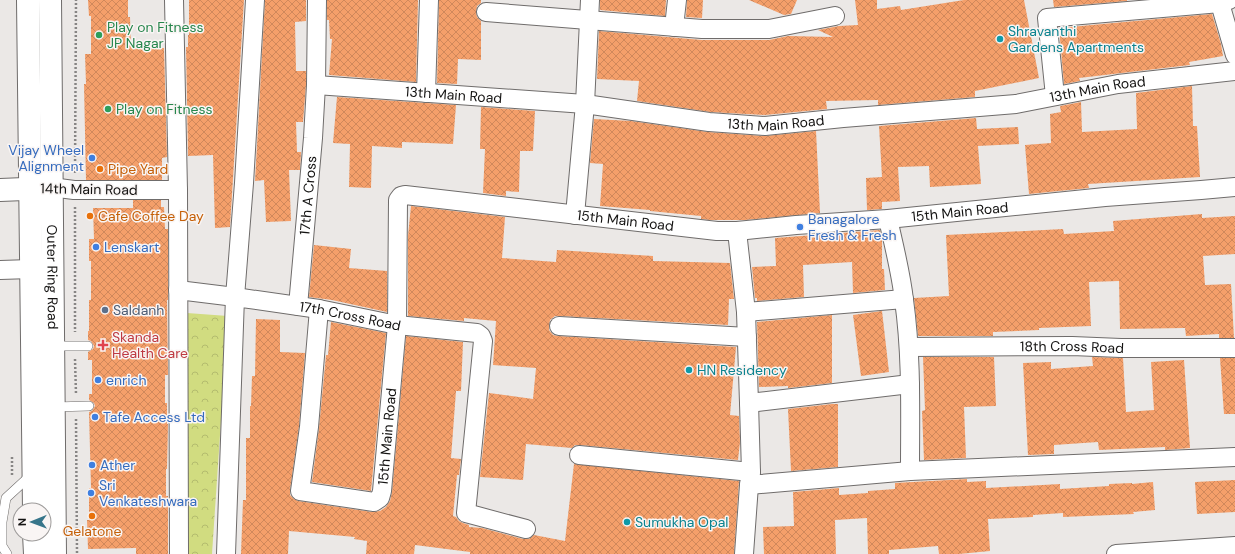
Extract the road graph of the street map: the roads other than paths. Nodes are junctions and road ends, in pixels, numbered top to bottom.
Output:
1 (28, 0) edge
2 (50, 0) edge
3 (174, 0) edge
4 (254, 0) edge
5 (317, 0) edge
6 (429, 0) edge
7 (590, 0) edge
8 (677, 0) edge
9 (1223, 1) edge
10 (486, 12) dead end
11 (835, 16) dead end
12 (588, 20) junction
13 (674, 26) junction
14 (1235, 55) edge
15 (1235, 71) edge
16 (316, 85) junction
17 (426, 93) junction
18 (1055, 96) junction
19 (585, 104) junction
20 (1235, 187) edge
21 (40, 188) junction
22 (0, 190) edge
23 (178, 190) junction
24 (575, 215) junction
25 (888, 219) junction
26 (737, 230) junction
27 (31, 268) junction
28 (0, 270) edge
29 (178, 290) junction
30 (235, 297) junction
31 (904, 299) junction
32 (298, 306) junction
33 (319, 309) junction
34 (746, 312) junction
35 (397, 325) junction
36 (560, 326) dead end
37 (747, 337) junction
38 (53, 346) junction
39 (88, 346) dead end
40 (909, 347) junction
41 (1235, 348) edge
42 (910, 384) junction
43 (749, 403) junction
44 (89, 406) dead end
45 (54, 408) junction
46 (579, 455) dead end
47 (1235, 457) edge
48 (910, 471) junction
49 (34, 472) junction
50 (750, 478) junction
51 (34, 502) edge
52 (526, 529) dead end
53 (34, 542) edge
54 (1235, 546) edge
55 (7, 554) edge
56 (35, 554) edge
57 (55, 554) edge
58 (179, 554) edge
59 (226, 554) edge
60 (744, 554) edge
61 (1116, 554) edge

1 - 21 main road, Outer Ring Road
2 - 21 main road, Outer Ring Road
3 - 23 street
4 - 30 street
5 - 16 street, 17th A Cross
6 - 17 street
7 - 12 street
8 - 13 street
9 - 14 street
9 - 18 street
10 - 12 street
11 - 13 street
12 - 13 street
12 - 19 street
15 - 18 street, 13th Main Road
16 - 17 street, 13th Main Road
16 - 32 street, 17th A Cross
17 - 19 street, 13th Main Road
18 - 19 street, 13th Main Road
19 - 24 street
20 - 25 street, 15th Main Road
21 - 22 main road, 14th Main Road
21 - 23 street, 14th Main Road
21 - 27 main road, Outer Ring Road
21 - 38 main road, Outer Ring Road
23 - 29 street
24 - 26 street, 15th Main Road
24 - 35 street, 15th Main Road
25 - 26 street, 15th Main Road
25 - 31 street
26 - 34 street
27 - 28 street
27 - 49 main road, Outer Ring Road
29 - 30 street, 17th Cross Road
29 - 58 street
30 - 32 street, 17th Cross Road
30 - 59 street
31 - 34 street
31 - 40 street
32 - 33 street, 17th Cross Road
33 - 35 street, 17th Cross Road
33 - 35 street, 15th Main Road
34 - 37 street
35 - 52 street, 17th Cross Road
36 - 37 street
37 - 43 street
38 - 39 lane
38 - 45 main road, Outer Ring Road
40 - 41 street, 18th Cross Road
40 - 42 street
42 - 43 street
42 - 48 street
43 - 50 street
44 - 45 lane
45 - 57 main road, Outer Ring Road
46 - 50 street
47 - 48 street
48 - 50 street
49 - 51 main road, Outer Ring Road
49 - 55 lane
50 - 60 street
53 - 56 main road
54 - 61 street

